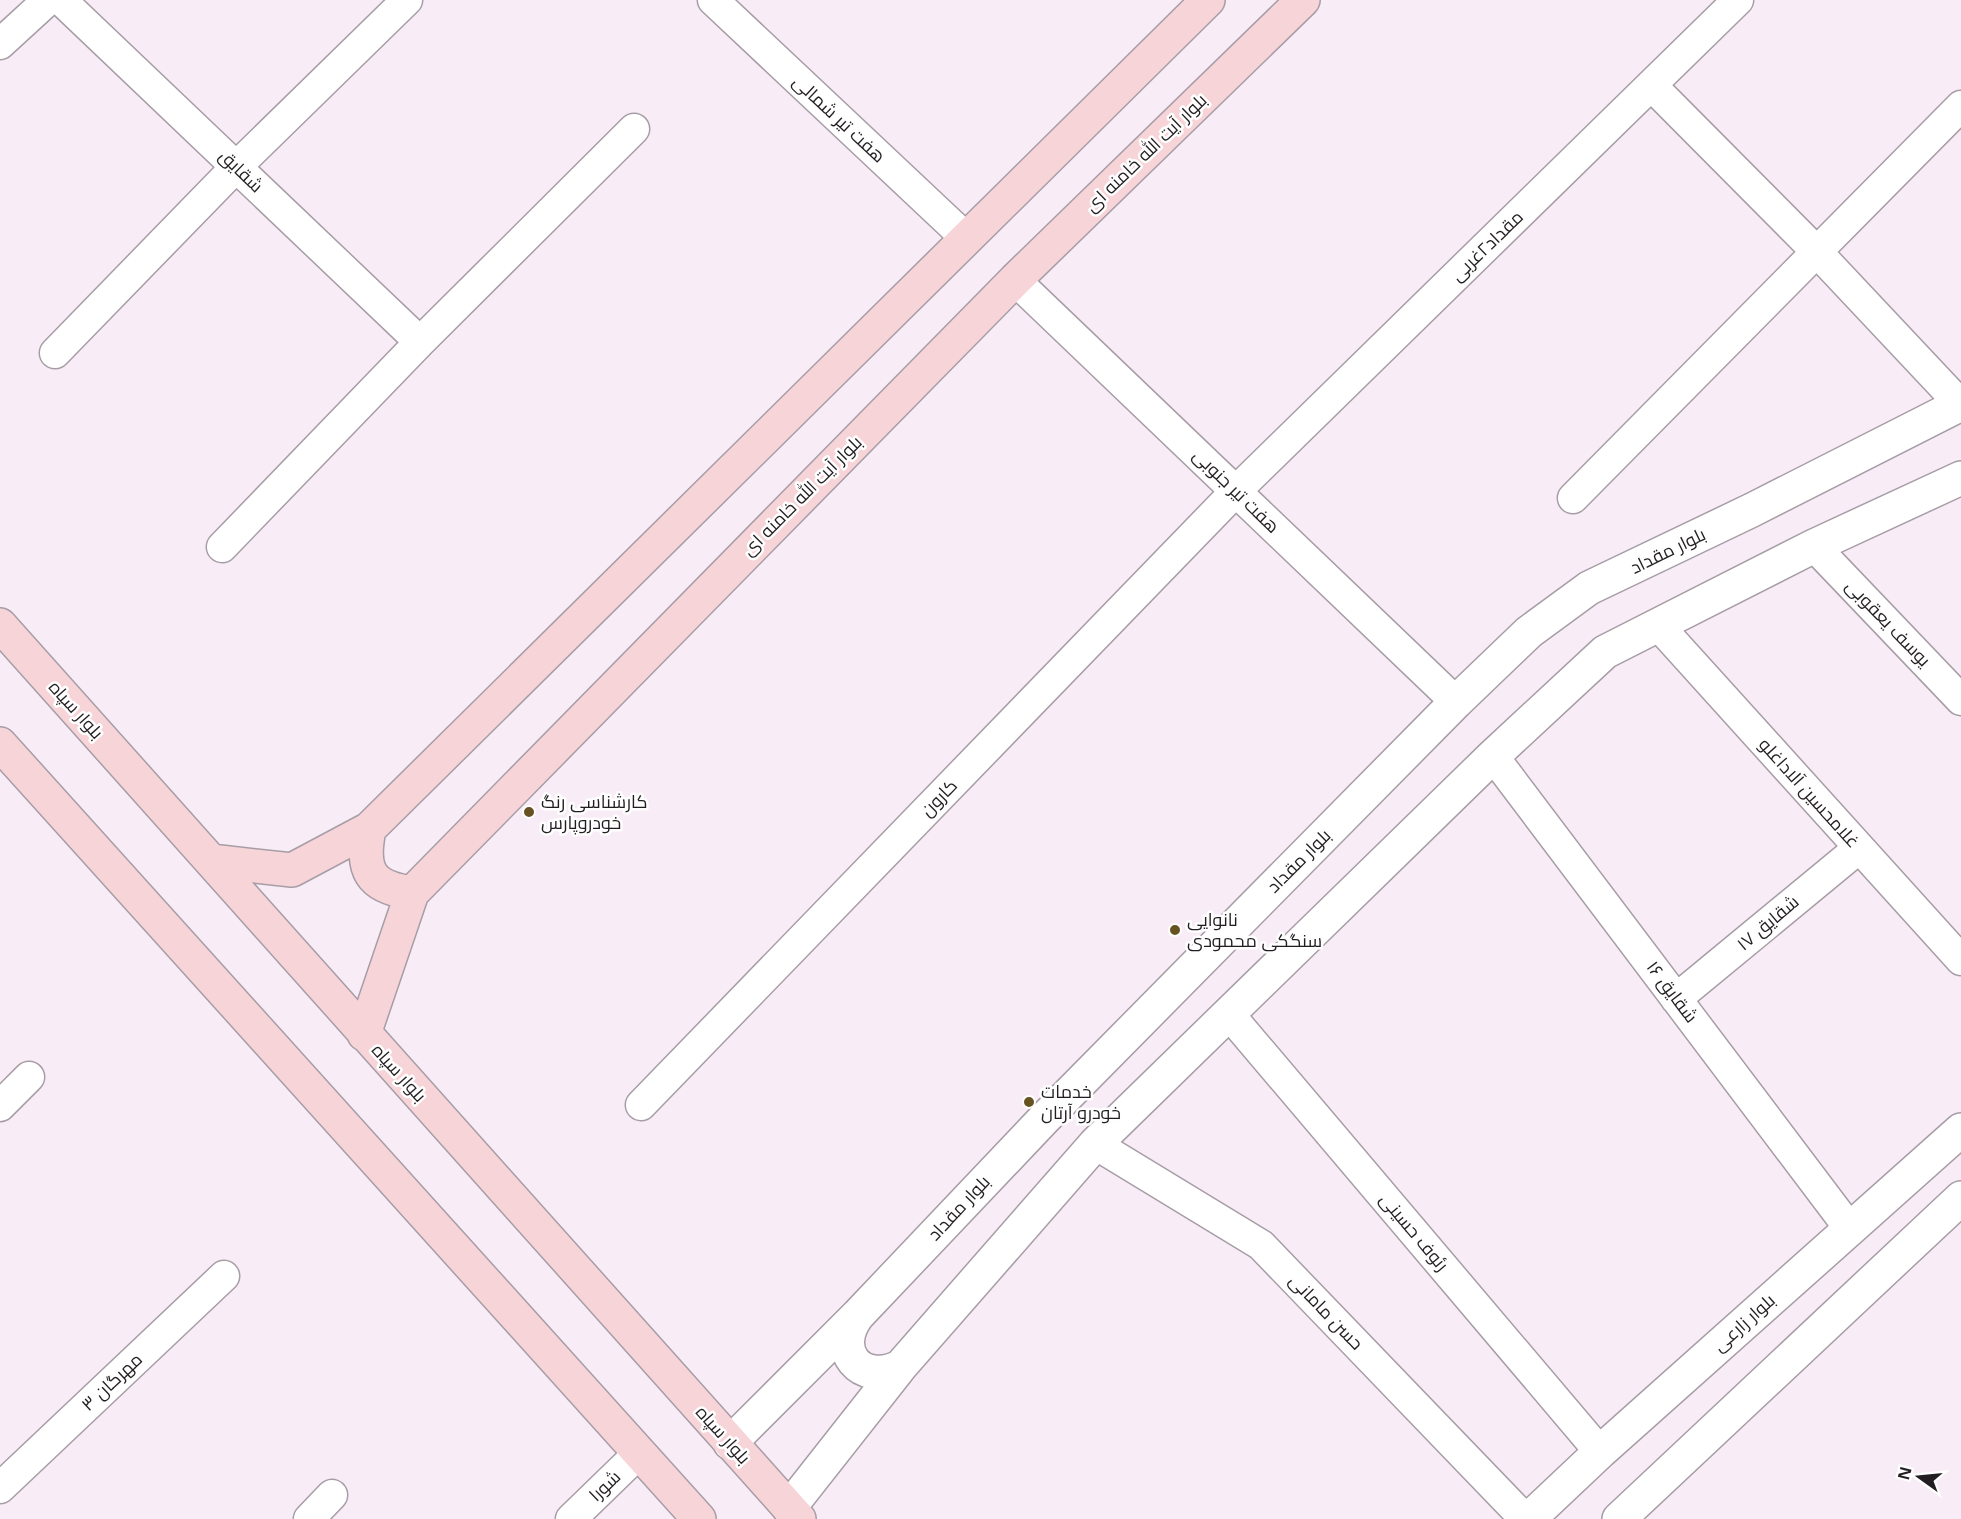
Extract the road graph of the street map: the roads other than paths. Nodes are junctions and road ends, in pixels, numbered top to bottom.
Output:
1 (48, 0) edge
2 (61, 0) edge
3 (407, 0) edge
4 (713, 0) edge
5 (1208, 0) edge
6 (1303, 0) edge
7 (1738, 0) edge
8 (0, 44) edge
9 (1651, 85) junction
10 (1961, 106) edge
11 (634, 129) dead end
12 (236, 167) junction
13 (966, 238) junction
14 (1817, 252) junction
15 (1015, 280) junction
16 (420, 342) junction
17 (55, 353) dead end
18 (1960, 404) edge
19 (1961, 478) edge
20 (1236, 491) junction
21 (1574, 498) dead end
22 (1814, 546) junction
23 (222, 547) dead end
24 (0, 625) edge
25 (1658, 625) junction
26 (1961, 700) edge
27 (1456, 702) junction
28 (0, 744) edge
29 (1493, 756) junction
30 (369, 829) junction
31 (1859, 848) junction
32 (211, 861) junction
33 (412, 893) junction
34 (1961, 960) edge
35 (1676, 999) junction
36 (1228, 1013) junction
37 (364, 1034) junction
38 (29, 1077) dead end
39 (641, 1105) dead end
40 (0, 1106) edge
41 (1961, 1130) edge
42 (1095, 1144) junction
43 (1961, 1198) edge
44 (1850, 1229) junction
45 (224, 1276) dead end
46 (858, 1315) junction
47 (900, 1367) junction
48 (730, 1443) junction
49 (1600, 1452) junction
50 (639, 1453) junction
51 (0, 1488) edge
52 (332, 1495) dead end
53 (794, 1514) edge
54 (309, 1519) edge
55 (571, 1519) edge
56 (699, 1519) edge
57 (1527, 1519) edge
58 (1619, 1519) edge

1 - 8 street
2 - 12 street, شقایق
3 - 12 street
4 - 13 street, هفت تیر شمالی
5 - 13 main road
6 - 15 main road, بلوار آیت الله خامنه ای
7 - 9 street, مقداد۲غربی
9 - 14 street
9 - 20 street, مقداد۲غربی
10 - 14 street
11 - 16 street
12 - 16 street, شقایق
12 - 17 street
13 - 30 main road
14 - 18 street
14 - 21 street
15 - 20 street, هفت تیر جنوبی
15 - 33 main road, بلوار آیت الله خامنه ای
16 - 23 street
18 - 27 street, بلوار مقداد
19 - 22 street
20 - 27 street, هفت تیر جنوبی
20 - 39 street, کارون
22 - 25 street
22 - 26 street, یوسف یعقوبی
24 - 32 main road, بلوار سپاه
25 - 29 street
25 - 31 street, غلامحسین آلاداغلو
27 - 46 street, بلوار مقداد
28 - 50 main road
29 - 35 street, شقایق ۱۶
29 - 36 street
30 - 32 main road
30 - 33 main road
31 - 34 street, غلامحسین آلاداغلو
31 - 35 street, شقایق ۱۷
32 - 37 main road, بلوار سپاه
33 - 37 main road, بلوار آیت الله خامنه ای
35 - 44 street, شقایق ۱۶
36 - 42 street
36 - 49 street, رئوف حسینی
37 - 48 main road, بلوار سپاه
38 - 40 street
41 - 44 street, بلوار زارعی
42 - 47 street
42 - 57 street, حسن مامانی
43 - 58 street
44 - 49 street, بلوار زارعی
45 - 51 street, مهرگان ۳
46 - 47 street
46 - 48 street, بلوار مقداد
47 - 53 street
48 - 53 main road, بلوار سپاه
49 - 57 street, بلوار زارعی
50 - 55 street, شورا
50 - 56 main road
52 - 54 street

